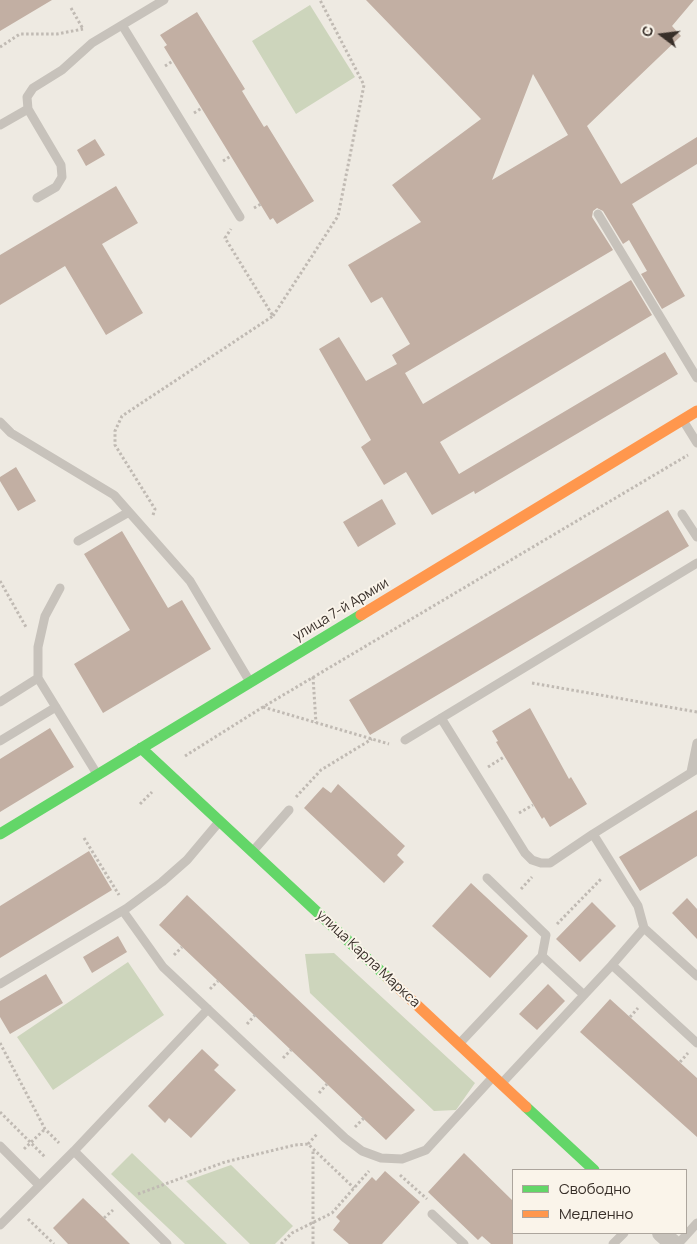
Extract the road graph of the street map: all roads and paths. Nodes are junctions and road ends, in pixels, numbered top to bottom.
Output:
1 (164, 0) edge
2 (320, 0) edge
3 (71, 8) dead end
4 (122, 25) junction
5 (83, 29) junction
6 (92, 43) junction
7 (0, 47) edge
8 (28, 109) junction
9 (0, 125) edge
10 (37, 198) dead end
11 (598, 214) dead end
12 (240, 217) dead end
13 (225, 238) dead end
14 (273, 316) junction
15 (697, 378) edge
16 (697, 411) edge
17 (682, 420) junction
18 (0, 422) edge
19 (697, 443) edge
20 (697, 450) edge
21 (128, 512) junction
22 (682, 514) dead end
23 (150, 535) junction
24 (697, 537) edge
25 (78, 541) dead end
26 (697, 563) edge
27 (0, 581) edge
28 (60, 588) dead end
29 (38, 647) junction
30 (38, 678) junction
31 (313, 678) junction
32 (506, 678) junction
33 (250, 682) junction
34 (0, 702) edge
35 (56, 707) junction
36 (263, 707) junction
37 (697, 712) edge
38 (441, 718) junction
39 (316, 722) junction
40 (372, 739) junction
41 (405, 740) dead end
42 (0, 741) edge
43 (697, 743) edge
44 (396, 746) dead end
45 (141, 748) junction
46 (186, 755) dead end
47 (694, 770) edge
48 (97, 774) junction
49 (289, 810) joint
50 (220, 821) junction
51 (0, 834) edge
52 (592, 834) junction
53 (84, 838) dead end
54 (253, 852) junction
55 (541, 863) junction
56 (613, 866) junction
57 (487, 878) dead end
58 (510, 900) junction
59 (125, 909) junction
60 (644, 928) junction
61 (546, 935) junction
62 (542, 956) junction
63 (612, 965) junction
64 (697, 976) edge
65 (0, 984) edge
66 (584, 995) junction
67 (208, 1009) junction
68 (0, 1044) edge
69 (459, 1044) junction
70 (697, 1044) edge
71 (498, 1080) junction
72 (0, 1112) edge
73 (45, 1128) junction
74 (31, 1143) junction
75 (0, 1146) edge
76 (313, 1149) junction
77 (72, 1152) junction
78 (381, 1158) junction
79 (14, 1160) junction
80 (56, 1168) junction
81 (593, 1169) edge
82 (39, 1185) junction
83 (354, 1188) junction
84 (350, 1193) junction
85 (354, 1197) dead end
86 (122, 1200) junction
87 (17, 1208) junction
88 (432, 1214) joint
89 (313, 1222) junction
90 (697, 1223) edge
91 (0, 1225) edge
92 (623, 1234) edge
93 (663, 1234) edge
94 (456, 1237) junction
95 (54, 1244) edge
96 (167, 1244) edge
97 (280, 1244) edge
98 (313, 1244) edge
99 (449, 1244) edge
100 (464, 1244) edge
101 (613, 1244) edge
102 (674, 1244) edge
103 (678, 1244) edge

1 - 4 lane
2 - 14 path
3 - 5 path
4 - 6 lane
4 - 12 lane
5 - 6 path
5 - 7 path
6 - 8 lane
8 - 9 lane
8 - 10 lane
11 - 15 lane
13 - 14 path
14 - 23 path
16 - 17 street, улица 7-й Армии
17 - 19 lane
17 - 33 street, улица 7-й Армии
18 - 21 lane
20 - 31 path
21 - 23 lane
21 - 25 lane
22 - 24 lane
23 - 33 lane
26 - 32 lane
27 - 29 path
28 - 29 lane
29 - 30 lane
30 - 34 lane
30 - 35 lane
31 - 36 path
31 - 39 path
32 - 37 path
32 - 38 lane
33 - 45 street, улица 7-й Армии
35 - 42 lane
35 - 48 lane
36 - 39 path
36 - 46 path
38 - 41 lane
38 - 55 lane
39 - 40 path
40 - 44 path
40 - 49 path
43 - 47 lane
45 - 48 street, улица 7-й Армии
45 - 50 street, улица Карла Маркса
47 - 52 lane
48 - 51 street, улица 7-й Армии
49 - 54 lane
50 - 54 street, улица Карла Маркса
50 - 59 lane
52 - 55 lane
52 - 56 lane
53 - 59 path
54 - 69 street, улица Карла Маркса
55 - 58 path
56 - 60 lane
56 - 61 path
57 - 58 lane
58 - 61 lane
59 - 65 lane
59 - 67 lane
60 - 63 lane
60 - 64 lane
61 - 62 lane
62 - 66 lane
62 - 69 lane
63 - 66 lane
63 - 70 lane
66 - 71 lane
67 - 77 lane
67 - 78 lane
68 - 73 path
69 - 71 street, улица Карла Маркса
71 - 78 lane
71 - 81 street, улица Карла Маркса
72 - 74 path
73 - 74 path
73 - 77 path
74 - 79 path
74 - 80 path
75 - 79 lane
76 - 83 path
76 - 86 path
76 - 89 path
77 - 80 lane
77 - 86 lane
78 - 83 path
78 - 88 path
79 - 82 lane
80 - 82 lane
82 - 87 lane
83 - 84 path
84 - 85 path
84 - 89 path
86 - 96 lane
87 - 91 lane
87 - 95 path
88 - 94 lane
89 - 97 path
89 - 98 path
90 - 103 lane
92 - 101 lane
93 - 102 street
94 - 99 lane
94 - 100 lane

